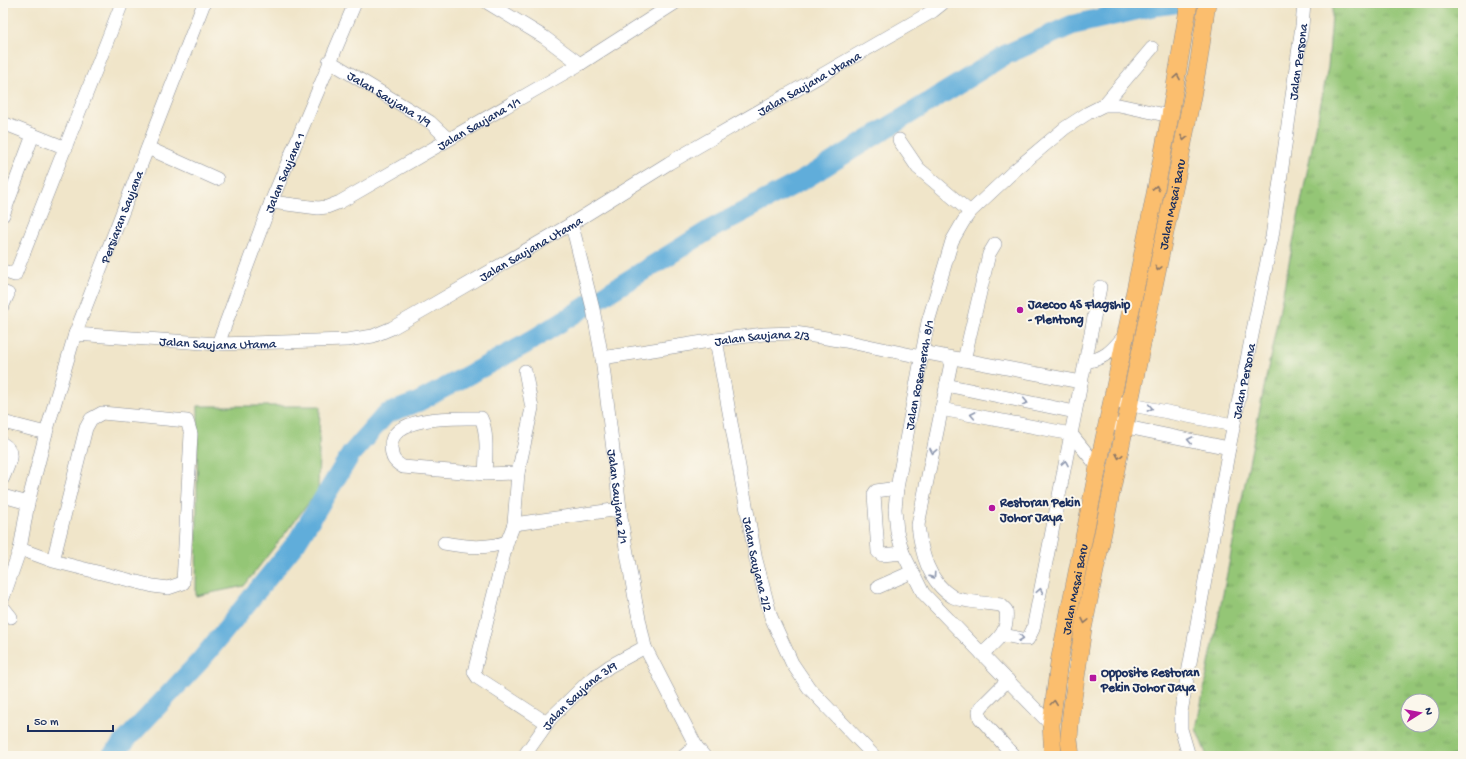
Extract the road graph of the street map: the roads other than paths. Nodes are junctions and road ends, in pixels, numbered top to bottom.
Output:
1 (122, 3) edge
2 (204, 3) edge
3 (354, 3) edge
4 (488, 3) edge
5 (675, 3) edge
6 (943, 3) edge
7 (1189, 3) edge
8 (1207, 3) edge
9 (1304, 3) edge
10 (1152, 48) dead end
11 (330, 62) junction
12 (580, 64) junction
13 (1191, 101) junction
14 (1104, 105) junction
15 (1170, 116) junction
16 (3, 123) edge
17 (33, 135) junction
18 (448, 139) junction
19 (899, 140) dead end
20 (66, 148) junction
21 (148, 148) junction
22 (218, 179) dead end
23 (280, 203) junction
24 (970, 212) junction
25 (3, 215) edge
26 (571, 224) junction
27 (994, 244) dead end
28 (9, 273) edge
29 (1100, 287) dead end
30 (74, 334) junction
31 (1126, 334) junction
32 (221, 336) junction
33 (716, 340) junction
34 (922, 355) junction
35 (602, 358) junction
36 (958, 359) junction
37 (1085, 362) junction
38 (525, 372) dead end
39 (1081, 382) junction
40 (946, 385) junction
41 (1112, 401) junction
42 (1130, 404) junction
43 (941, 409) junction
44 (1075, 412) junction
45 (3, 422) edge
46 (1108, 423) junction
47 (1234, 425) junction
48 (1125, 426) junction
49 (46, 433) junction
50 (1071, 434) junction
51 (3, 444) edge
52 (1229, 448) junction
53 (1098, 466) junction
54 (518, 473) junction
55 (484, 474) junction
56 (3, 478) edge
57 (897, 488) junction
58 (3, 496) edge
59 (28, 503) junction
60 (620, 509) junction
61 (514, 524) junction
62 (507, 542) junction
63 (444, 543) dead end
64 (20, 549) junction
65 (903, 553) junction
66 (53, 562) junction
67 (912, 572) junction
68 (878, 587) dead end
69 (3, 598) edge
70 (1003, 634) junction
71 (645, 647) junction
72 (982, 654) junction
73 (1008, 680) junction
74 (547, 723) junction
75 (1051, 725) junction
76 (700, 751) edge
77 (524, 756) edge
78 (684, 756) edge
79 (874, 756) edge
80 (1014, 756) edge
81 (1053, 756) edge
82 (1071, 756) edge
83 (1189, 756) edge

1 - 20 street
2 - 21 street, Persiaran Saujana
3 - 11 street, Jalan Saujana 1
4 - 12 street
5 - 12 street, Jalan Saujana 1/1
6 - 26 street, Jalan Saujana Utama
15 -> 7 main road, Jalan Masai Baru
8 - 13 main road, Jalan Masai Baru
9 - 47 street, Jalan Persona
10 - 14 street
11 - 18 street, Jalan Saujana 1/9
11 - 23 street, Jalan Saujana 1
12 - 18 street, Jalan Saujana 1/1
13 - 15 main road
13 -> 42 main road, Jalan Masai Baru
14 - 15 street, Jalan Rosemerah 8/1
14 - 24 street, Jalan Rosemerah 8/1
31 -> 15 main road, Jalan Masai Baru
16 - 17 street
17 - 20 street
17 - 25 street
18 - 23 street, Jalan Saujana 1/1
19 - 24 street
20 - 28 street
21 - 22 street
21 - 30 street, Persiaran Saujana
23 - 32 street, Jalan Saujana 1
24 - 34 street, Jalan Rosemerah 8/1
26 - 32 street, Jalan Saujana Utama
26 - 35 street, Jalan Saujana 2/1
27 - 36 street
29 - 37 street
30 - 32 street, Jalan Saujana Utama
30 - 49 street, Persiaran Saujana
31 - 37 street
31 - 41 main road, Jalan Masai Baru
33 - 34 street, Jalan Saujana 2/3
33 - 35 street, Jalan Saujana 2/3
33 - 79 street, Jalan Saujana 2/2
34 - 36 street, Jalan Saujana 2/3
34 - 57 street, Jalan Rosemerah 8/1
35 - 60 street, Jalan Saujana 2/1
36 - 39 street, Jalan Saujana 2/3
36 - 40 street
37 - 39 street
38 - 54 street
39 - 44 street
40 - 43 street
40 -> 44 street
41 - 42 street
41 - 46 main road, Jalan Masai Baru
42 -> 47 street
42 - 48 main road, Jalan Masai Baru
50 -> 43 street
43 -> 70 street
44 - 50 street
45 - 49 street
46 - 48 street
46 - 53 main road, Jalan Masai Baru
47 - 52 street, Jalan Persona
52 -> 48 street
48 -> 82 main road, Jalan Masai Baru
49 - 59 street, Persiaran Saujana
50 - 53 street
70 -> 50 street
51 - 56 street
52 - 83 street, Jalan Persona
75 -> 53 main road, Jalan Masai Baru
54 - 55 street
54 - 61 street
55 - 55 street
57 - 65 street, Jalan Rosemerah 8/1
57 - 65 street
58 - 59 street
59 - 64 street, Persiaran Saujana
60 - 61 street
60 - 71 street, Jalan Saujana 2/1
61 - 62 street
62 - 63 street
62 - 74 street
64 - 66 street
64 - 69 street, Persiaran Saujana
65 - 67 street, Jalan Rosemerah 8/1
66 - 66 street
67 - 68 street
67 - 72 street, Jalan Rosemerah 8/1
70 - 72 street
71 - 74 street, Jalan Saujana 3/9
71 - 76 street, Jalan Saujana 2/1
72 - 73 street, Jalan Rosemerah 8/1
73 - 75 street, Jalan Rosemerah 8/1
73 - 80 street
74 - 77 street, Jalan Saujana 3/9
75 - 81 main road, Jalan Masai Baru
76 - 78 street

